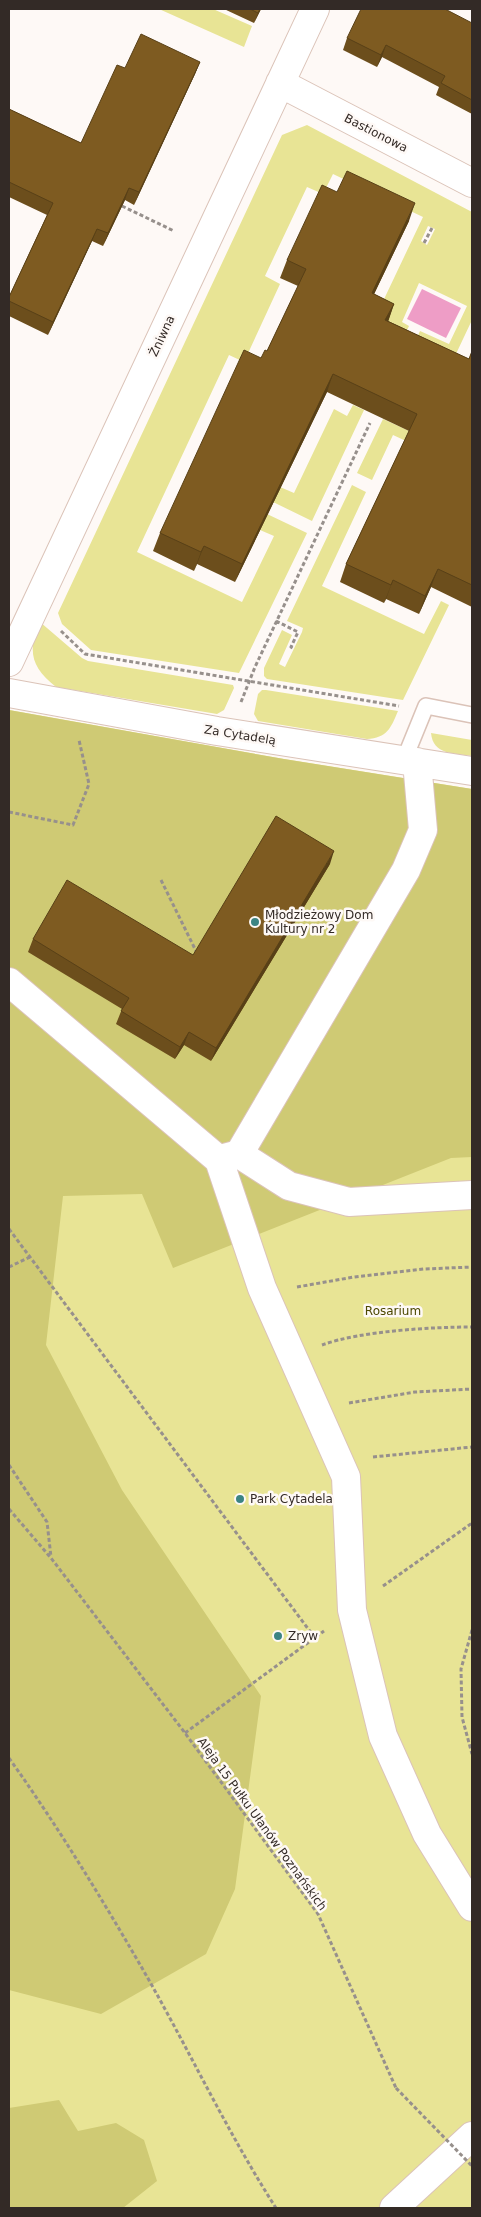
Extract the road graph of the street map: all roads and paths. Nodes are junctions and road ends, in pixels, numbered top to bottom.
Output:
1 (315, 9) edge
2 (280, 83) junction
3 (472, 183) edge
4 (122, 206) edge
5 (432, 228) dead end
6 (178, 233) dead end
7 (424, 243) dead end
8 (370, 424) dead end
9 (276, 621) junction
10 (57, 628) dead end
11 (294, 649) dead end
12 (9, 662) edge
13 (249, 681) junction
14 (9, 693) edge
15 (71, 705) junction
16 (472, 715) edge
17 (420, 720) junction
18 (231, 733) junction
19 (411, 761) junction
20 (472, 771) edge
21 (9, 812) edge
22 (161, 880) dead end
23 (197, 953) edge
24 (9, 982) edge
25 (229, 1157) junction
26 (472, 1195) edge
27 (9, 1229) edge
28 (30, 1257) junction
29 (9, 1267) edge
30 (472, 1267) edge
31 (266, 1298) junction
32 (472, 1327) edge
33 (292, 1356) junction
34 (472, 1389) edge
35 (316, 1410) junction
36 (472, 1447) edge
37 (340, 1464) junction
38 (9, 1465) edge
39 (9, 1508) edge
40 (51, 1558) junction
41 (472, 1630) edge
42 (315, 1638) dead end
43 (298, 1651) dead end
44 (185, 1732) junction
45 (472, 1754) edge
46 (9, 1758) edge
47 (472, 1908) edge
48 (472, 2136) edge
49 (472, 2166) edge
50 (276, 2208) edge
51 (394, 2208) edge

1 - 2 street, Żniwna
2 - 3 street, Bastionowa
2 - 12 street, Żniwna
4 - 6 path
5 - 7 path
8 - 9 path
9 - 11 path
9 - 13 path
10 - 13 path
13 - 17 path
13 - 18 path
14 - 15 street, Za Cytadelą
15 - 18 street, Za Cytadelą
15 - 21 path
16 - 17 lane
17 - 19 lane
18 - 19 street, Za Cytadelą
19 - 20 street, Za Cytadelą
19 - 25 street
22 - 23 path
24 - 25 street
25 - 26 street
25 - 31 street
27 - 28 path
28 - 29 path
28 - 42 path
30 - 31 path
31 - 33 street
32 - 33 path
33 - 35 street
34 - 35 path
35 - 37 street
36 - 37 path
37 - 47 street
38 - 40 path
39 - 40 path, Aleja 15 Pułku Ułanów Poznańskich
40 - 44 path, Aleja 15 Pułku Ułanów Poznańskich
41 - 45 path
43 - 44 path
44 - 49 path, Aleja 15 Pułku Ułanów Poznańskich, bridge
46 - 50 path
48 - 51 street

